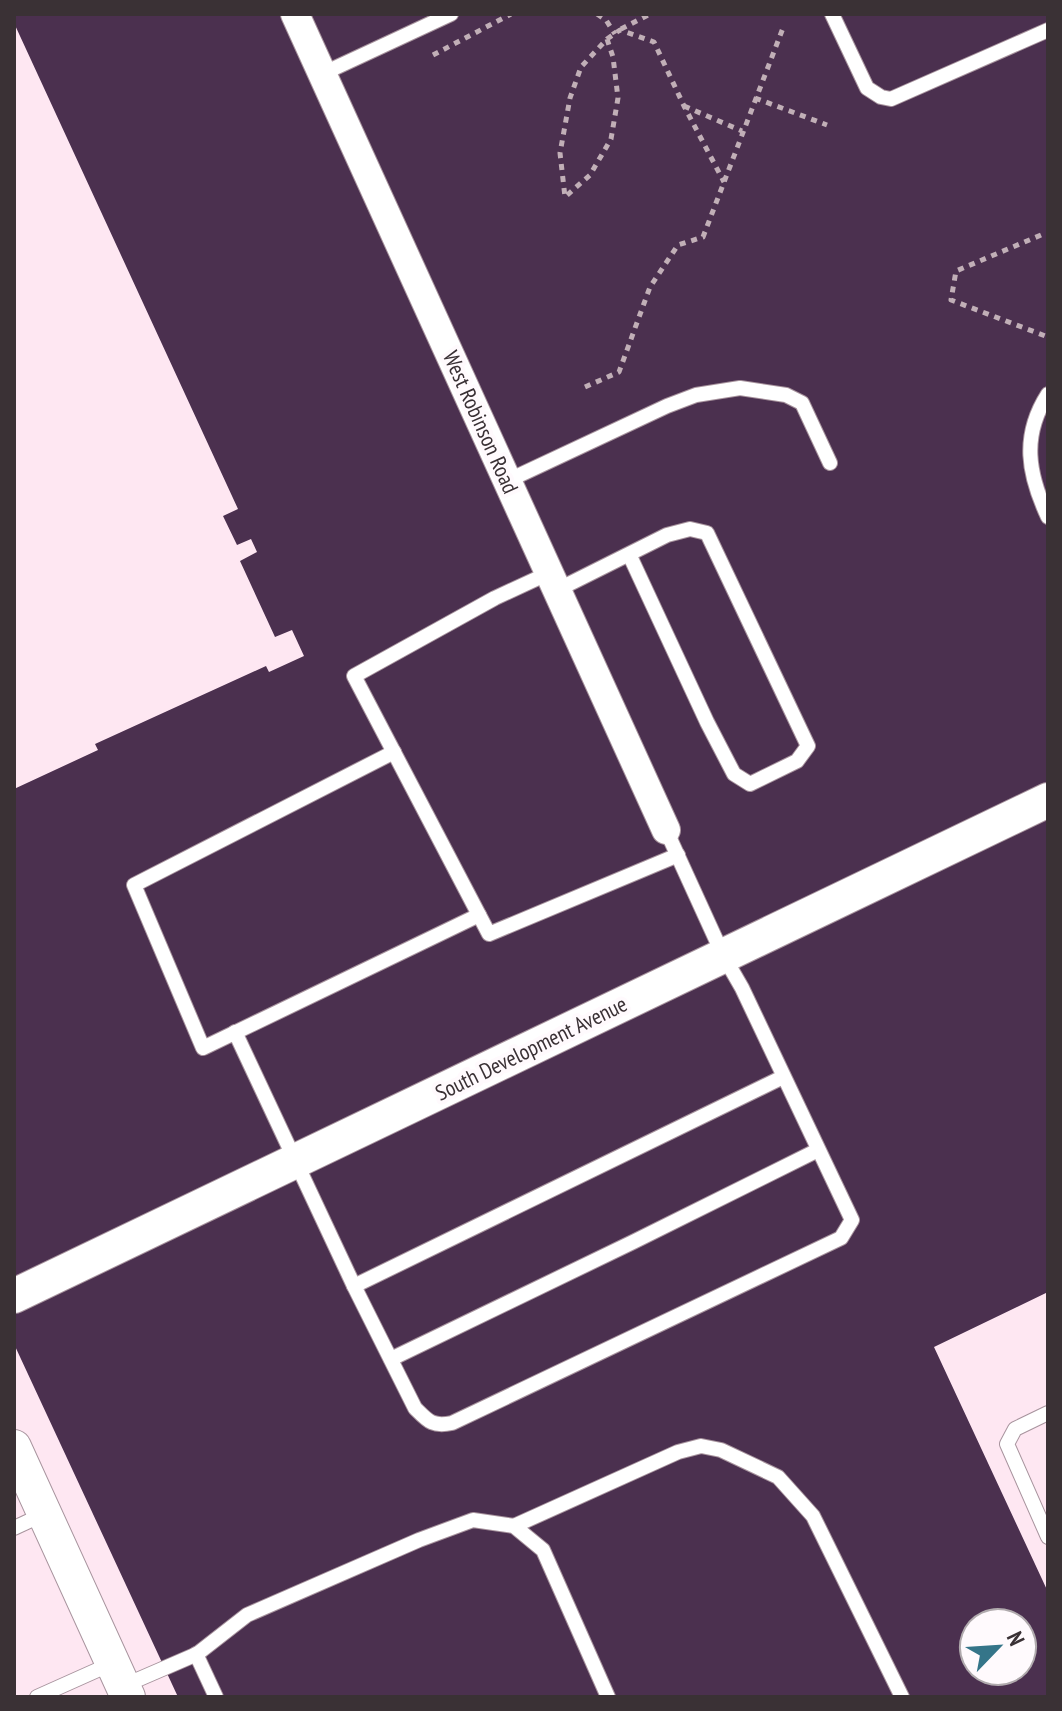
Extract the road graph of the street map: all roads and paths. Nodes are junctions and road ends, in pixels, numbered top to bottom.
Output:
1 (295, 14) edge
2 (451, 14) edge
3 (511, 14) edge
4 (597, 14) edge
5 (650, 14) edge
6 (832, 14) edge
7 (783, 28) dead end
8 (1048, 30) edge
9 (618, 32) junction
10 (607, 39) junction
11 (433, 55) dead end
12 (322, 74) junction
13 (755, 98) junction
14 (684, 106) junction
15 (827, 125) dead end
16 (742, 131) junction
17 (724, 182) junction
18 (1041, 235) dead end
19 (1048, 337) edge
20 (585, 387) dead end
21 (1048, 394) edge
22 (830, 463) dead end
23 (507, 481) junction
24 (1048, 517) edge
25 (629, 554) junction
26 (553, 581) junction
27 (394, 752) junction
28 (1048, 800) edge
29 (672, 843) junction
30 (479, 915) junction
31 (723, 955) junction
32 (235, 1032) junction
33 (783, 1077) junction
34 (818, 1150) junction
35 (295, 1161) junction
36 (354, 1286) junction
37 (14, 1296) edge
38 (391, 1359) junction
39 (1048, 1413) edge
40 (18, 1466) edge
41 (45, 1513) junction
42 (514, 1526) junction
43 (14, 1528) edge
44 (1048, 1537) edge
45 (196, 1654) junction
46 (121, 1682) edge
47 (37, 1697) edge
48 (216, 1697) edge
49 (608, 1697) edge
50 (902, 1697) edge

1 - 12 street, West Robinson Road
2 - 12 lane
3 - 11 path
4 - 9 path
5 - 9 path
6 - 8 lane
7 - 13 path
9 - 10 path
9 - 14 path
10 - 10 path
12 - 23 street, West Robinson Road
13 - 15 path
13 - 16 path
14 - 16 path
14 - 17 path
16 - 17 path
17 - 20 path
18 - 19 path
21 - 24 lane
22 - 23 lane
23 - 26 street, West Robinson Road
25 - 25 lane
25 - 26 lane
26 - 27 lane
26 - 29 street, West Robinson Road
27 - 30 lane
27 - 32 lane
28 - 31 street, South Development Avenue
29 - 30 lane
29 - 31 lane
30 - 32 lane
31 - 33 lane
31 - 35 street, South Development Avenue
32 - 35 lane
33 - 34 lane
33 - 36 lane
34 - 38 lane
34 - 38 lane
35 - 36 lane
35 - 37 street, South Development Avenue
36 - 38 lane
39 - 44 lane
40 - 41 street
41 - 43 lane
41 - 46 street
42 - 45 lane
42 - 49 lane
42 - 50 lane
45 - 46 lane
45 - 48 lane
46 - 47 lane

